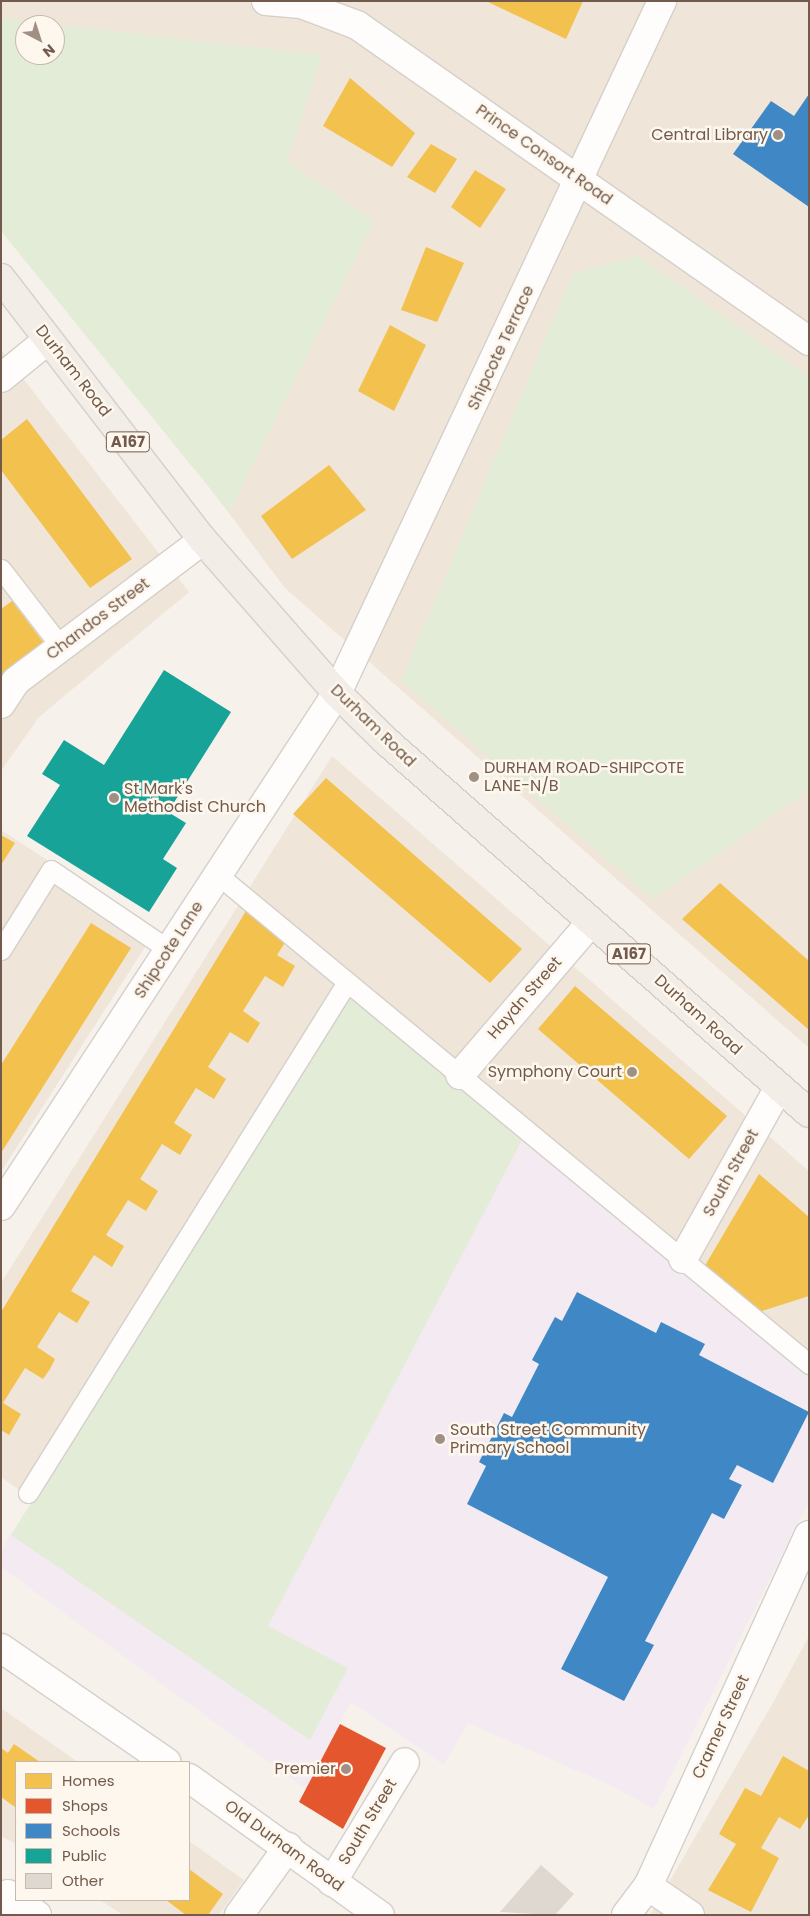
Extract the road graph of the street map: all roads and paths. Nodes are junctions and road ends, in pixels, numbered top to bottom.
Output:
1 (266, 1) edge
2 (662, 1) edge
3 (580, 181) junction
4 (1, 278) edge
5 (48, 340) junction
6 (809, 341) edge
7 (1, 378) edge
8 (203, 540) junction
9 (1, 569) edge
10 (61, 647) junction
11 (337, 693) junction
12 (1, 704) edge
13 (218, 876) junction
14 (591, 922) junction
15 (1, 950) edge
16 (169, 950) junction
17 (347, 982) junction
18 (460, 1075) junction
19 (779, 1087) junction
20 (809, 1113) edge
21 (1, 1206) edge
22 (683, 1259) junction
23 (809, 1364) edge
24 (28, 1493) dead end
25 (809, 1535) edge
26 (1, 1648) edge
27 (165, 1761) edge
28 (405, 1762) dead end
29 (190, 1779) edge
30 (288, 1847) junction
31 (332, 1882) junction
32 (648, 1886) junction
33 (15, 1899) edge
34 (18, 1901) edge
35 (1, 1904) edge
36 (37, 1915) edge
37 (239, 1915) edge
38 (380, 1915) edge
39 (626, 1915) edge
40 (690, 1915) edge

1 - 3 street, Prince Consort Road
2 - 3 street, Shipcote Terrace
3 - 6 street, Prince Consort Road
3 - 11 street, Shipcote Terrace
4 - 5 main road, Durham Road / A167
5 - 7 street
5 - 8 main road, Durham Road / A167
8 - 10 street, Chandos Street
8 - 11 main road, Durham Road / A167
9 - 10 lane
10 - 12 street, Chandos Street
11 - 13 street, Shipcote Lane
11 - 14 main road, Durham Road / A167
13 - 16 street, Shipcote Lane
13 - 17 lane
14 - 18 street, Haydn Street
14 - 19 main road, Durham Road / A167
15 - 16 lane
16 - 21 street, Shipcote Lane
17 - 18 lane
17 - 24 lane
18 - 22 lane
19 - 20 main road, Durham Road / A167
19 - 22 street, South Street
22 - 23 lane
25 - 32 street, Cramer Street
26 - 27 street
28 - 31 street, South Street
29 - 30 street, Old Durham Road
30 - 31 street, Old Durham Road
30 - 37 street
31 - 38 street, Old Durham Road
32 - 39 street, Cramer Street
32 - 40 street
33 - 35 street
34 - 36 street

